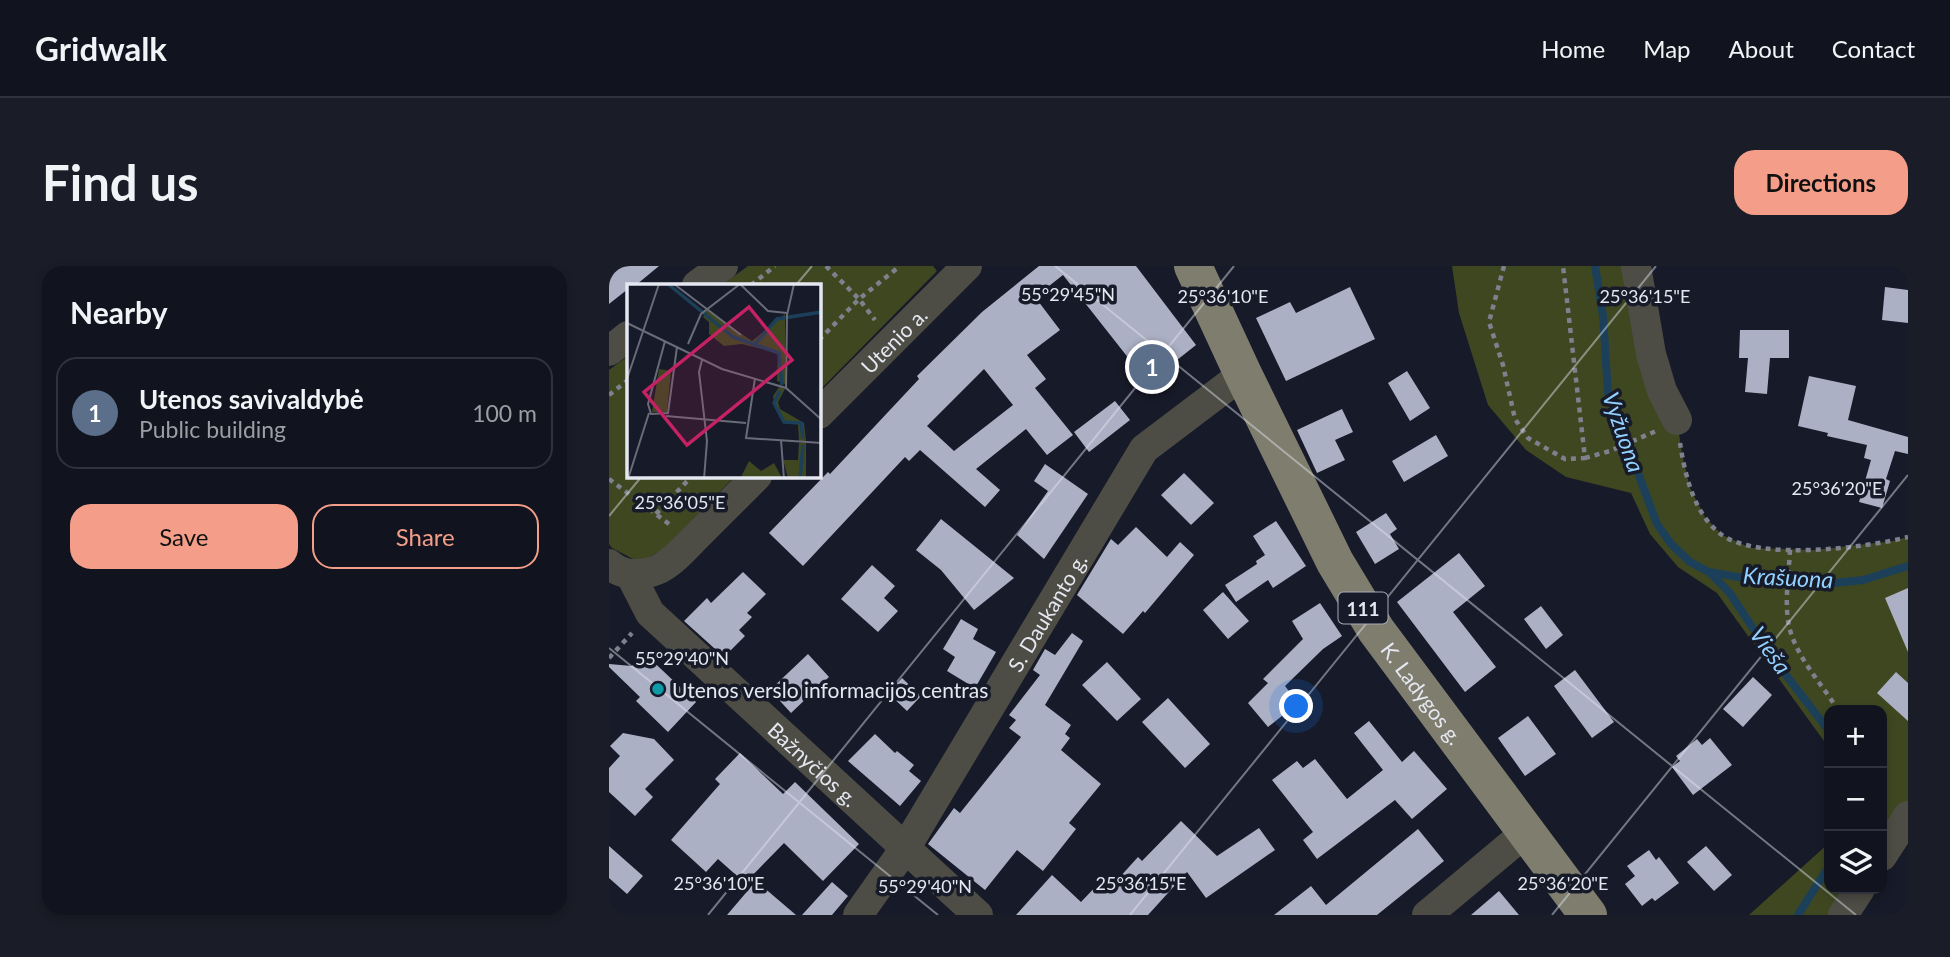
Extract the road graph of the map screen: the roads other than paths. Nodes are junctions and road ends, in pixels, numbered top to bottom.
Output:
1 (723, 266) edge
2 (967, 266) edge
3 (1193, 266) edge
4 (1636, 266) edge
5 (698, 284) edge
6 (627, 337) edge
7 (609, 351) edge
8 (1243, 374) junction
9 (821, 412) edge
10 (1677, 420) road end
11 (755, 478) edge
12 (619, 569) edge
13 (1908, 816) edge
14 (1525, 833) junction
15 (906, 847) junction
16 (1887, 848) edge
17 (1857, 894) edge
18 (858, 915) edge
19 (978, 915) edge
20 (1427, 915) edge
21 (1588, 915) edge
22 (1843, 915) edge

1 - 5 street
2 - 9 street, Utenio a.
3 - 8 main road, K. Ladygos g. / 111
4 - 10 street
6 - 7 street
8 - 14 main road, K. Ladygos g. / 111
8 - 15 street, S. Daukanto g.
11 - 12 street
12 - 15 street, Bažnyčios g.
13 - 16 street
14 - 20 street
14 - 21 main road, K. Ladygos g. / 111
15 - 18 street, S. Daukanto g.
15 - 19 street, Bažnyčios g.
17 - 22 street

